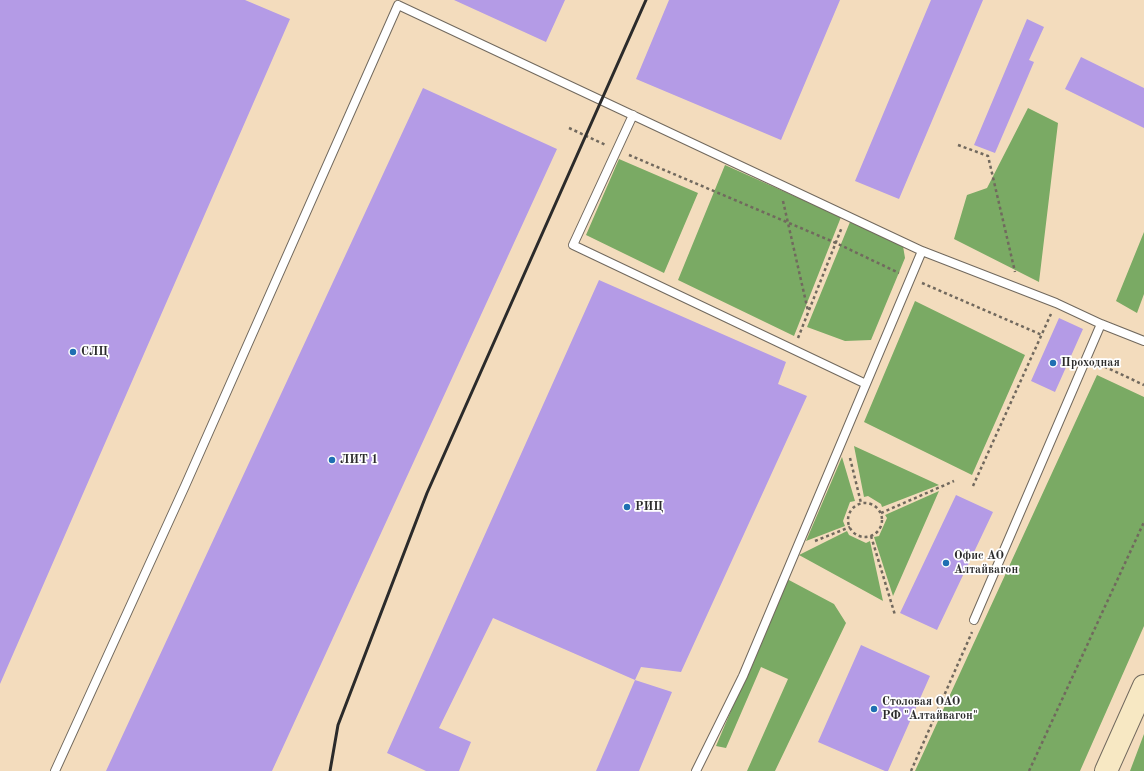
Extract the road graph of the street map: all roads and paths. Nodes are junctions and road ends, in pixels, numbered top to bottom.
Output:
1 (633, 115) junction
2 (569, 128) dead end
3 (958, 145) dead end
4 (617, 150) junction
5 (779, 184) junction
6 (846, 216) junction
7 (788, 223) junction
8 (836, 243) junction
9 (922, 251) junction
10 (910, 278) junction
11 (1019, 288) junction
12 (1056, 303) junction
13 (808, 312) junction
14 (1101, 324) junction
15 (1042, 335) junction
16 (1144, 341) edge
17 (793, 350) junction
18 (1086, 358) junction
19 (866, 384) junction
20 (1144, 385) edge
21 (844, 436) junction
22 (954, 481) dead end
23 (974, 486) dead end
24 (861, 503) junction
25 (881, 513) junction
26 (1144, 522) edge
27 (850, 527) junction
28 (871, 536) junction
29 (797, 548) junction
30 (895, 615) dead end
31 (974, 620) joint
32 (1144, 686) edge
33 (55, 771) edge
34 (696, 771) edge
35 (911, 771) edge
36 (1029, 771) edge
37 (1106, 771) edge

1 - 4 lane
1 - 5 lane
1 - 33 lane
2 - 4 path
3 - 11 path
4 - 7 path
4 - 17 lane
5 - 6 lane
5 - 7 path
6 - 8 path
6 - 9 lane
7 - 8 path
7 - 13 path
8 - 10 path
8 - 13 path
9 - 10 lane
9 - 11 lane
10 - 15 path
10 - 19 lane
11 - 12 lane
12 - 14 lane
12 - 15 path
13 - 17 path
14 - 16 lane
14 - 18 lane
15 - 23 path
17 - 19 lane
18 - 20 path
18 - 31 lane
19 - 21 lane
21 - 24 path
21 - 29 lane
22 - 25 path
24 - 25 path
24 - 27 path
25 - 28 path
26 - 36 path
27 - 28 path
27 - 29 path
28 - 30 path
29 - 34 lane
31 - 35 path
32 - 37 main road

